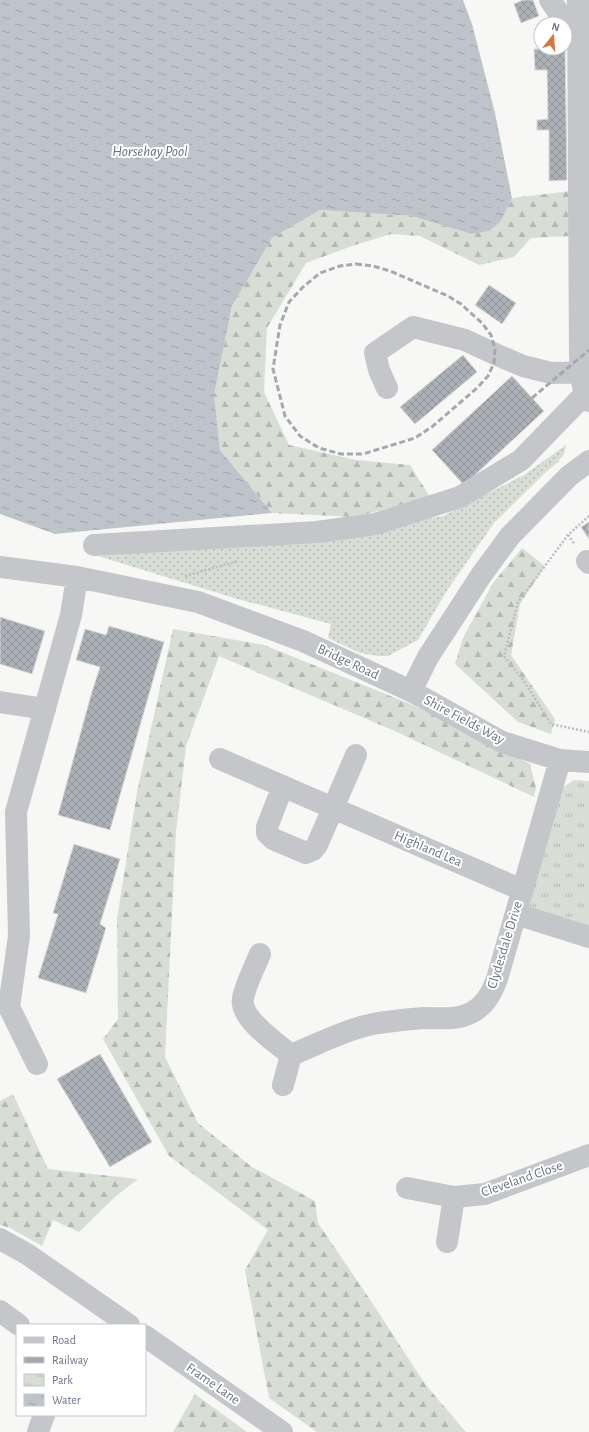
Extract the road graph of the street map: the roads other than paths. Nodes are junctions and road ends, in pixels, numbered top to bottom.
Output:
1 (550, 0) edge
2 (578, 10) edge
3 (581, 372) junction
4 (387, 388) dead end
5 (587, 398) edge
6 (589, 461) edge
7 (94, 545) dead end
8 (0, 567) edge
9 (77, 577) junction
10 (411, 691) junction
11 (0, 702) edge
12 (45, 709) junction
13 (356, 755) dead end
14 (220, 759) dead end
15 (560, 760) junction
16 (589, 762) edge
17 (283, 786) junction
18 (333, 808) junction
19 (8, 835) edge
20 (522, 890) junction
21 (516, 914) junction
22 (589, 937) edge
23 (260, 954) dead end
24 (291, 1055) junction
25 (38, 1064) dead end
26 (283, 1085) dead end
27 (589, 1154) edge
28 (408, 1188) dead end
29 (454, 1196) junction
30 (0, 1239) edge
31 (448, 1242) dead end
32 (0, 1311) edge
33 (18, 1324) edge
34 (128, 1324) edge
35 (146, 1337) edge
36 (44, 1416) edge
37 (38, 1432) edge
38 (282, 1432) edge

1 - 2 street
2 - 3 street
3 - 4 street
3 - 5 street
5 - 7 street
6 - 10 street
8 - 9 street, Bridge Road
9 - 10 street, Bridge Road
9 - 12 street
10 - 15 street, Shire Fields Way
11 - 12 street
12 - 19 street
13 - 18 street
14 - 17 street, Highland Lea
15 - 16 street, Shire Fields Way
15 - 20 street, Clydesdale Drive
17 - 18 street, Highland Lea
17 - 18 street
18 - 20 street, Highland Lea
19 - 25 street
20 - 21 street, Clydesdale Drive
21 - 22 street
21 - 24 street, Clydesdale Drive
23 - 24 street
24 - 26 street
27 - 29 street, Cleveland Close
28 - 29 street, Cleveland Close
29 - 31 street
30 - 34 street
32 - 33 street
35 - 38 street, Frame Lane
36 - 37 street

